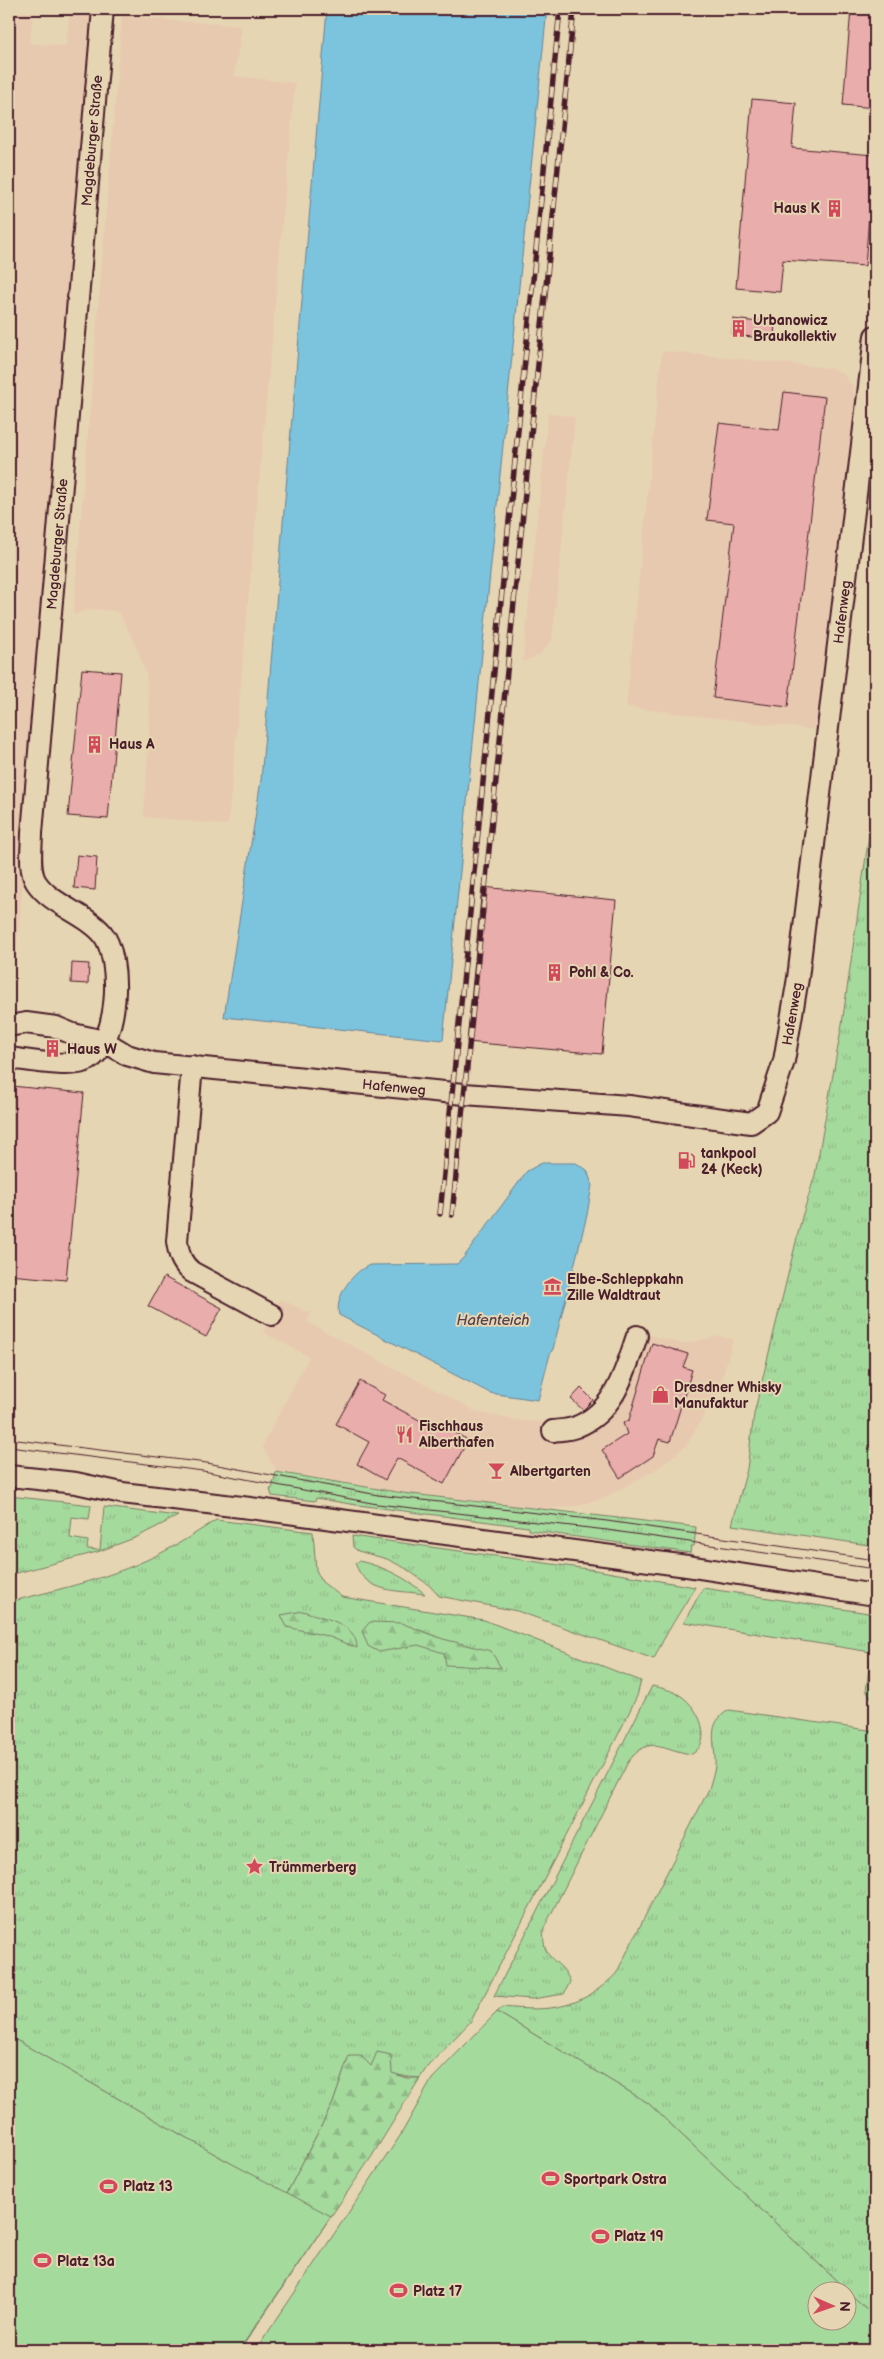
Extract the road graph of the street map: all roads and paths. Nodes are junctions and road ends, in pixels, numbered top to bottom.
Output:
1 (103, 9) edge
2 (875, 336) edge
3 (9, 1026) edge
4 (104, 1041) junction
5 (9, 1058) edge
6 (192, 1066) junction
7 (272, 1315) dead end
8 (637, 1336) dead end
9 (553, 1431) dead end
10 (9, 1476) edge
11 (875, 1595) edge

1 - 4 street, Magdeburger Straße
2 - 6 street, Hafenweg
3 - 4 street
4 - 5 street, Magdeburger Straße
4 - 6 street, Hafenweg
6 - 7 street
8 - 9 street
10 - 11 street

